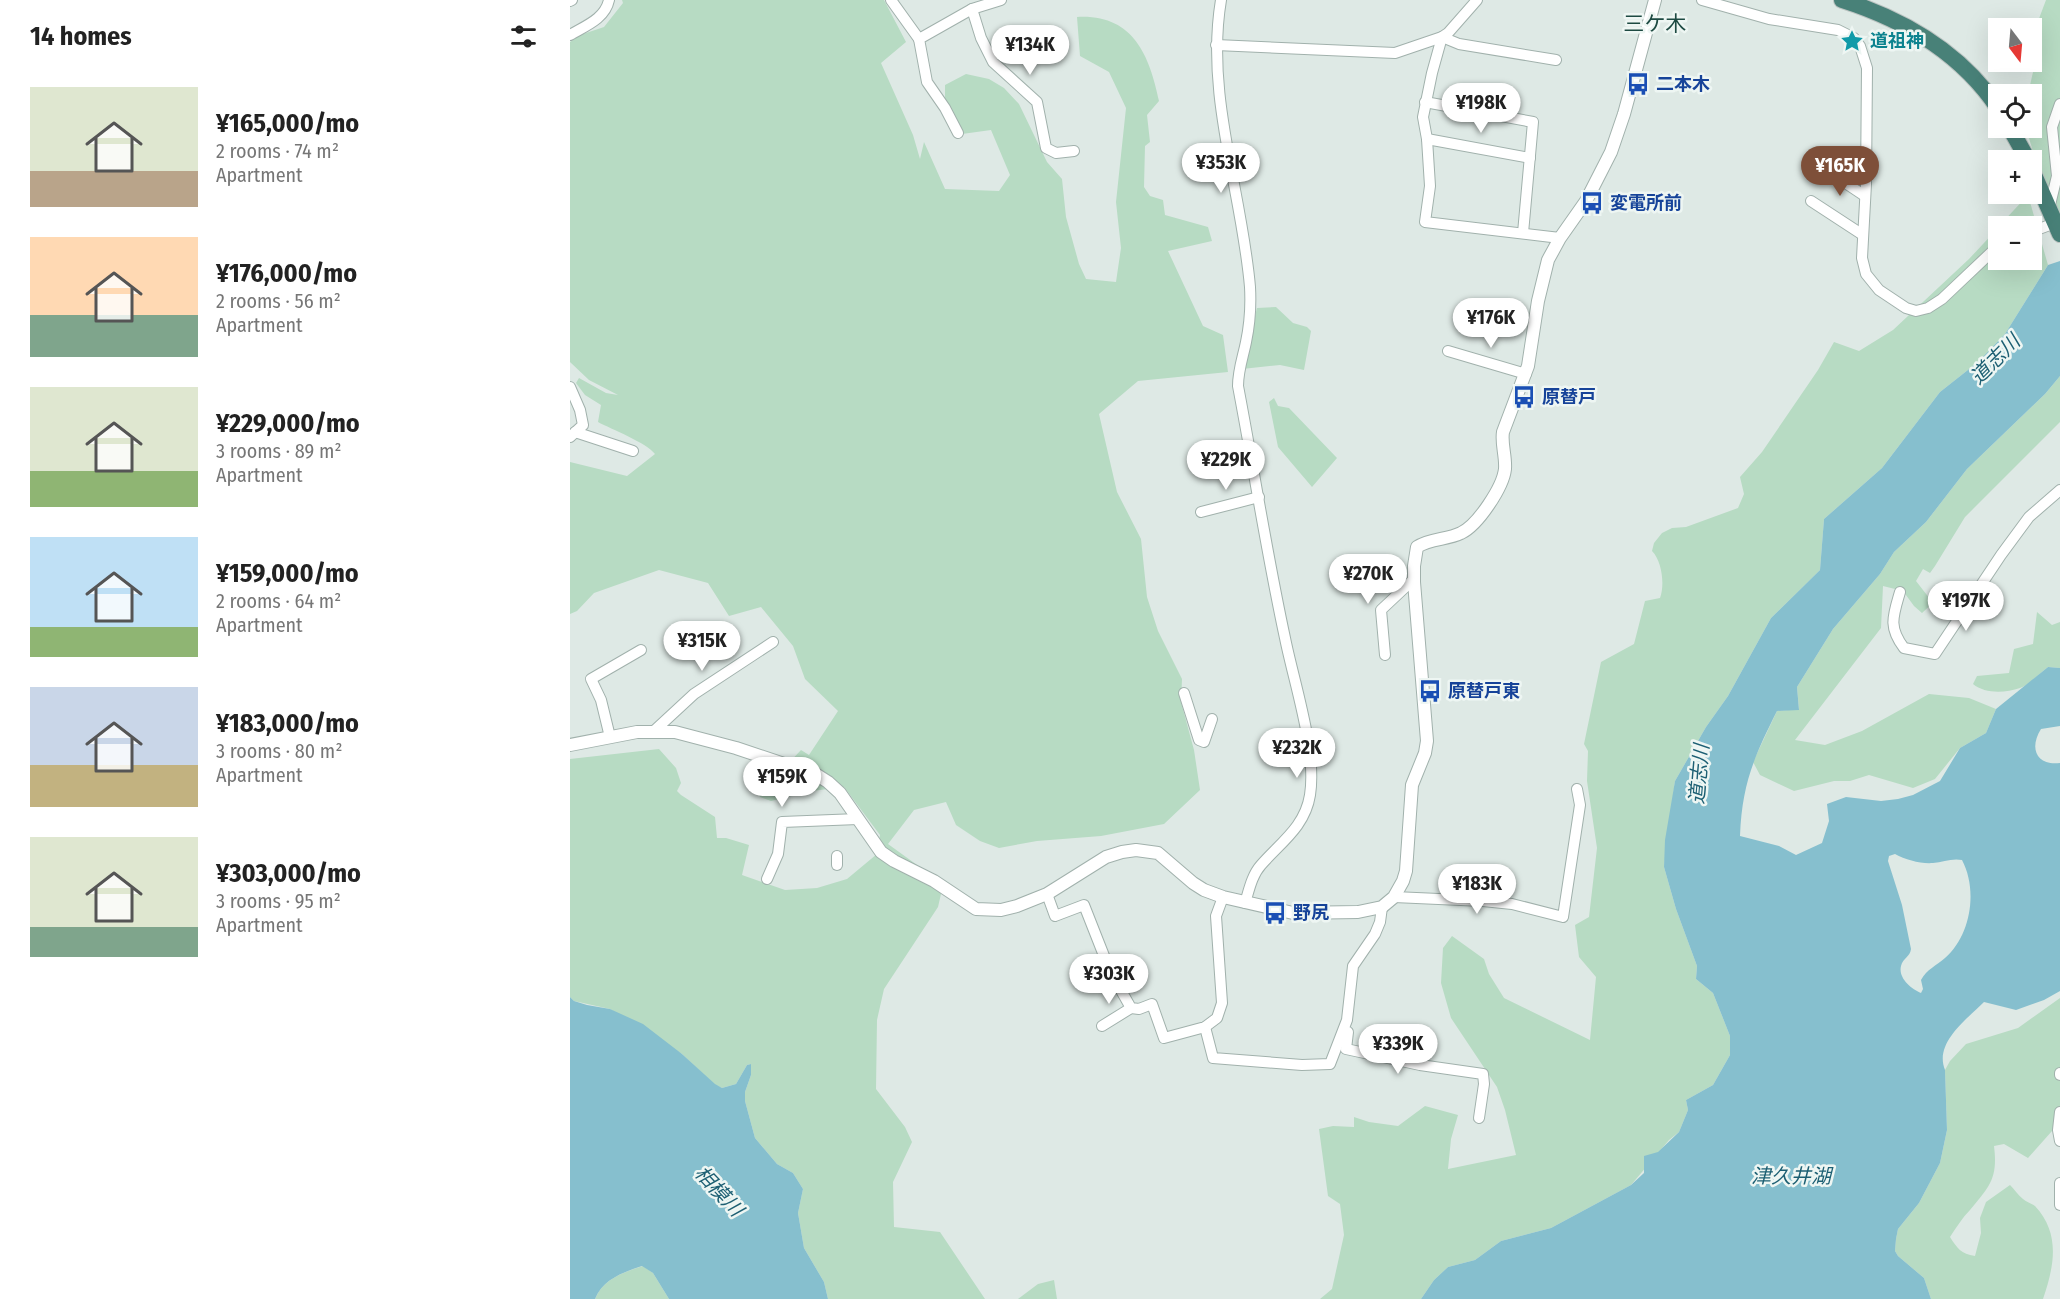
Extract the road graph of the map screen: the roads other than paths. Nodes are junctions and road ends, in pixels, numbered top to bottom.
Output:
1 (609, 0) edge
2 (891, 0) edge
3 (1001, 0) edge
4 (1221, 0) edge
5 (1477, 0) edge
6 (1655, 0) edge
7 (1702, 0) edge
8 (1842, 0) edge
9 (972, 9) junction
10 (570, 35) edge
11 (1442, 37) junction
12 (919, 39) junction
13 (1216, 45) junction
14 (1556, 60) dead end
15 (1988, 94) edge
16 (1425, 102) junction
17 (2060, 104) edge
18 (958, 133) dead end
19 (1427, 139) junction
20 (1074, 151) dead end
21 (1530, 158) junction
22 (1832, 174) dead end
23 (2042, 193) edge
24 (1865, 196) junction
25 (1810, 201) dead end
26 (2055, 222) edge
27 (1523, 233) junction
28 (1863, 235) junction
29 (1560, 238) junction
30 (1988, 255) edge
31 (1448, 351) dead end
32 (1526, 374) junction
33 (570, 387) edge
34 (573, 434) edge
35 (633, 451) dead end
36 (2060, 490) edge
37 (1259, 497) junction
38 (1201, 513) dead end
39 (1414, 579) junction
40 (1900, 592) dead end
41 (773, 642) dead end
42 (641, 650) dead end
43 (1385, 655) dead end
44 (1184, 693) dead end
45 (1212, 719) dead end
46 (654, 731) junction
47 (610, 737) junction
48 (570, 745) edge
49 (1577, 789) dead end
50 (858, 819) junction
51 (767, 879) dead end
52 (1047, 894) junction
53 (1223, 897) junction
54 (1394, 897) junction
55 (1245, 903) junction
56 (1382, 907) junction
57 (1131, 1008) junction
58 (1347, 1020) junction
59 (1102, 1026) dead end
60 (1205, 1027) junction
61 (2060, 1112) edge
62 (1479, 1118) dead end
63 (2060, 1141) edge
64 (2060, 1183) edge
65 (2060, 1205) edge

1 - 10 street
2 - 12 street
3 - 9 street
4 - 13 street
5 - 11 street
6 - 29 street
7 - 24 street
8 - 15 highway
9 - 12 street
9 - 20 street
11 - 13 street
11 - 14 street
11 - 16 street
12 - 18 street
13 - 37 street
16 - 19 street
16 - 21 street
17 - 26 street
19 - 21 street
19 - 27 street
21 - 27 street
22 - 24 street
23 - 26 highway
24 - 28 street
25 - 28 street
27 - 29 street
28 - 30 street
29 - 32 street
31 - 32 street
32 - 39 street
33 - 34 street
34 - 35 street
36 - 40 street
37 - 38 street
37 - 55 street
39 - 43 street
39 - 54 street
41 - 46 street
42 - 47 street
44 - 45 street
46 - 47 street
46 - 50 street
47 - 48 street
49 - 54 street
50 - 51 street
50 - 52 street
52 - 53 street
52 - 57 street
53 - 55 street
53 - 60 street
54 - 56 street
55 - 56 street
56 - 58 street
57 - 59 street
57 - 60 street
58 - 60 street
58 - 62 street
61 - 63 street
64 - 65 street

